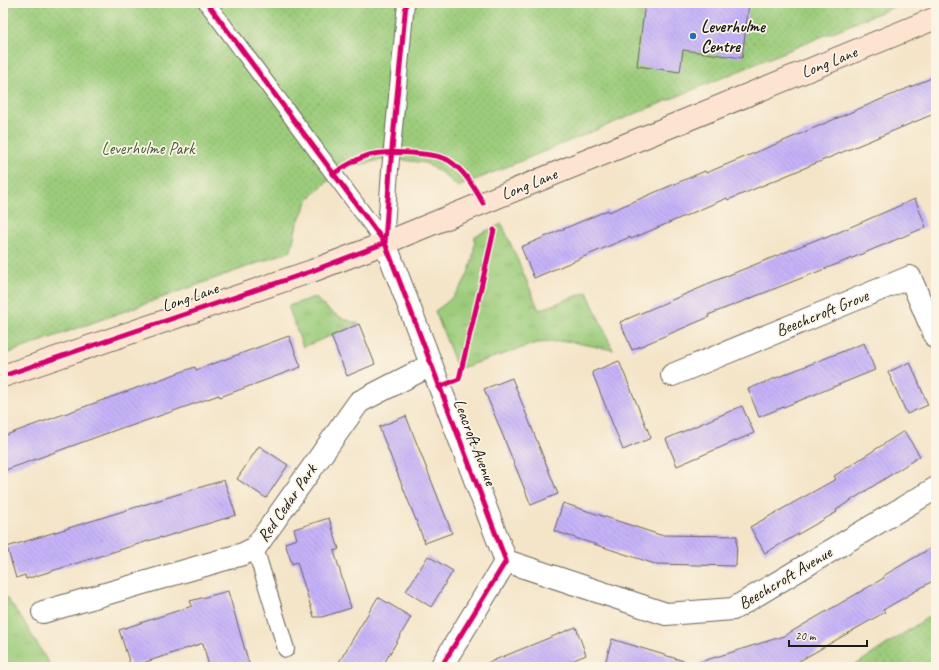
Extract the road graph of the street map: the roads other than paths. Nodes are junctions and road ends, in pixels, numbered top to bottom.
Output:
1 (207, 3) edge
2 (406, 3) edge
3 (936, 18) edge
4 (385, 244) junction
5 (936, 338) edge
6 (431, 365) junction
7 (672, 375) dead end
8 (3, 376) edge
9 (936, 488) edge
10 (255, 548) junction
11 (506, 561) junction
12 (43, 612) dead end
13 (286, 649) dead end
14 (441, 667) edge

1 - 4 lane
2 - 4 lane
3 - 4 street, Long Lane
4 - 6 street, Leacroft Avenue
4 - 8 street, Long Lane
5 - 7 street, Beechcroft Grove
6 - 10 street, Red Cedar Park
6 - 11 street, Leacroft Avenue
9 - 11 street, Beechcroft Avenue
10 - 12 street, Red Cedar Park
10 - 13 lane
11 - 14 street

